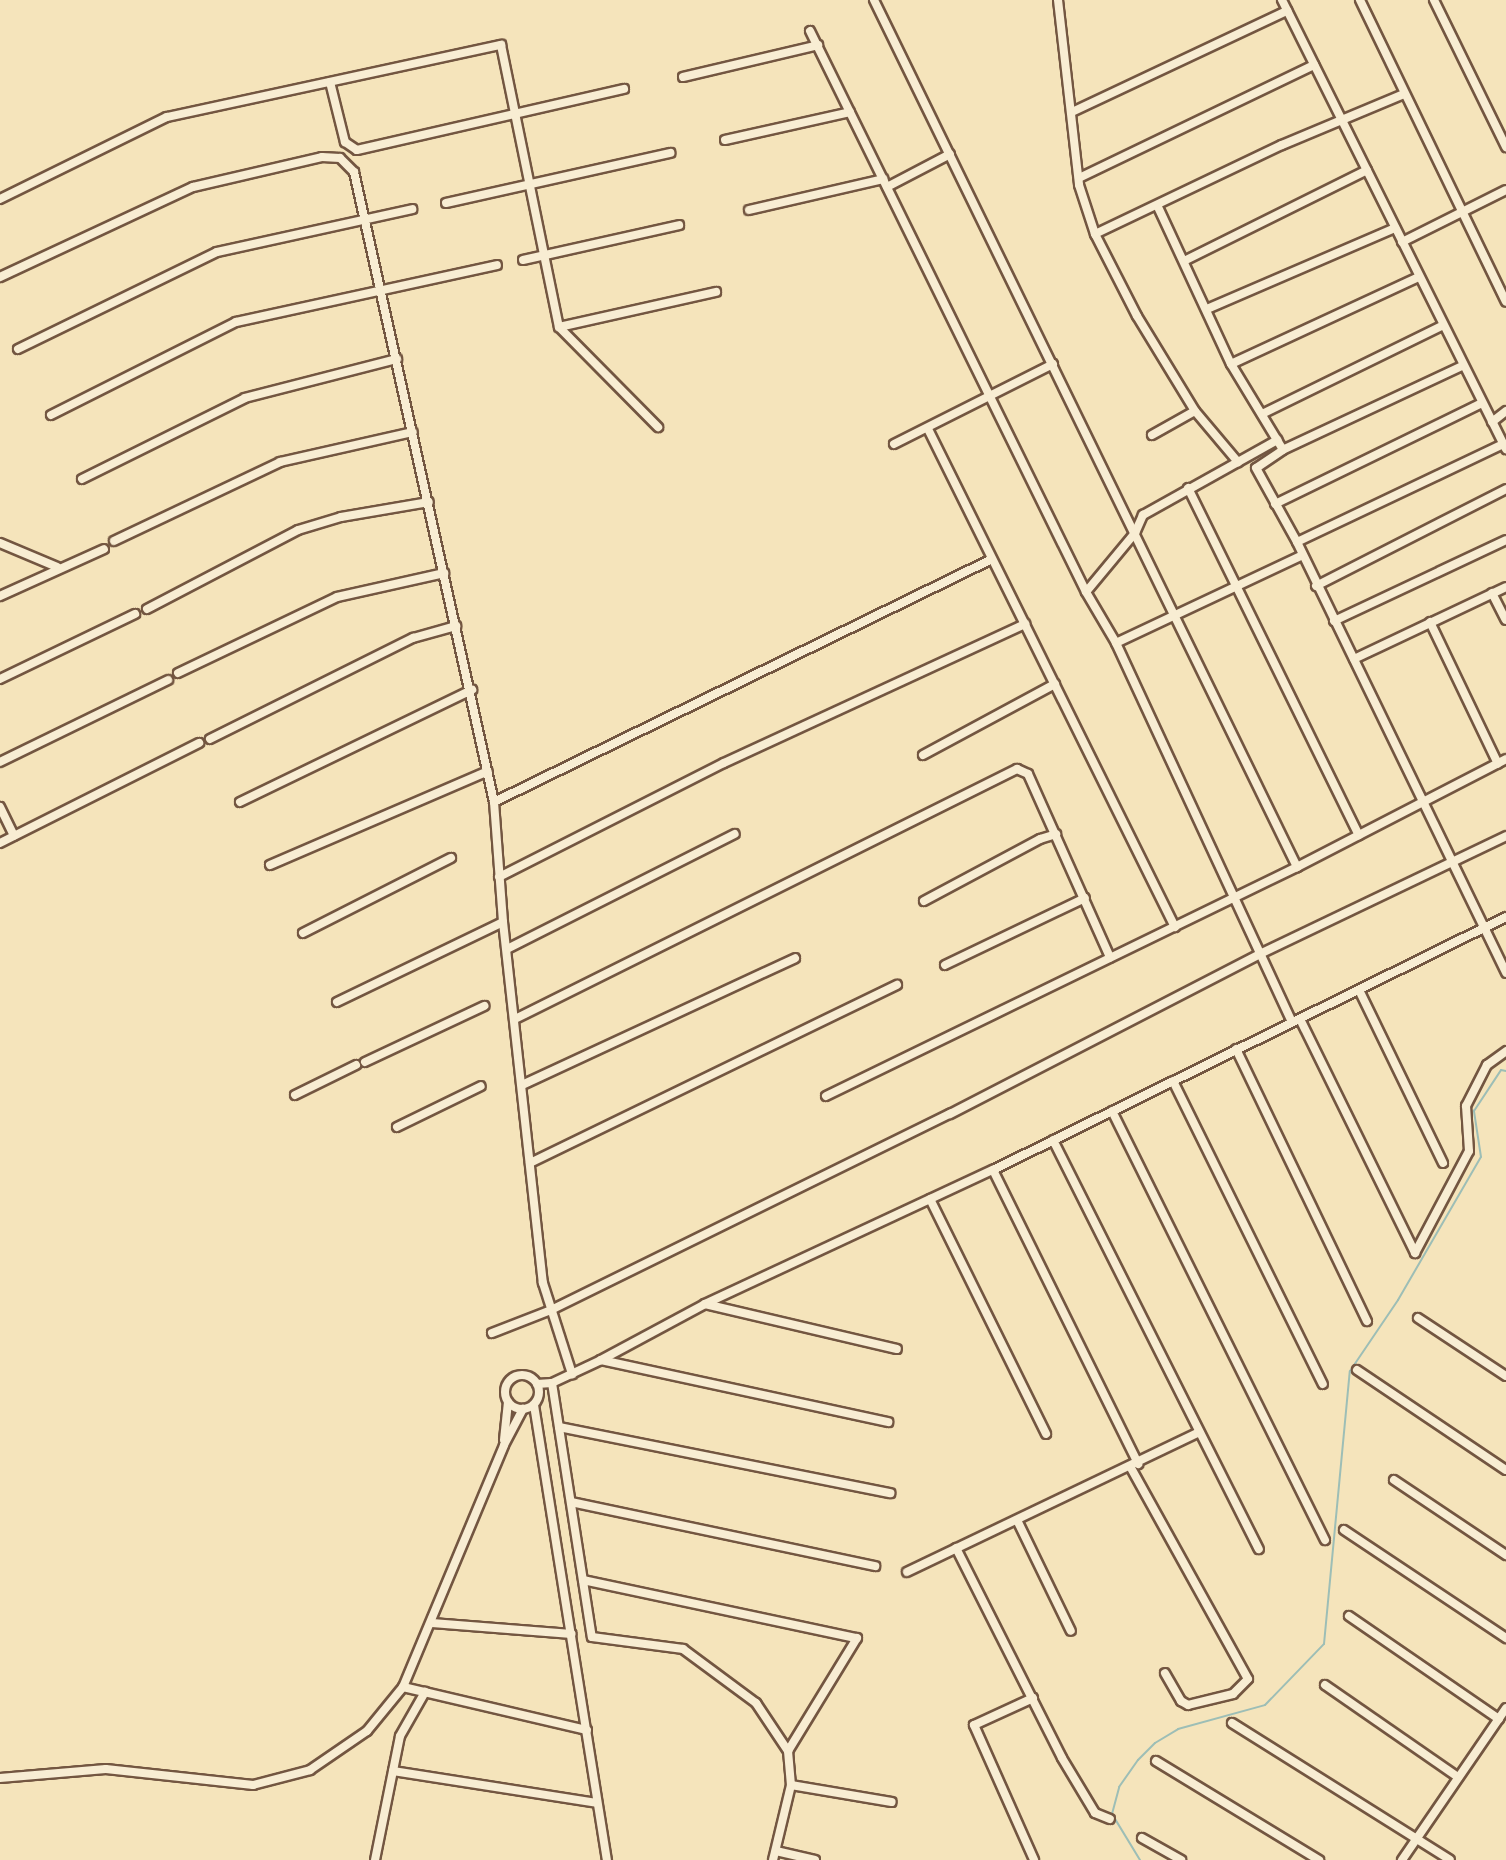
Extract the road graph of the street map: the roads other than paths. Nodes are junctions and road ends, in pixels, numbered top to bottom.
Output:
1 (874, 0) edge
2 (1058, 0) edge
3 (1282, 0) edge
4 (1360, 0) edge
5 (1434, 0) edge
6 (1287, 11) junction
7 (810, 31) dead end
8 (818, 45) junction
9 (1314, 64) junction
10 (682, 77) dead end
11 (330, 82) junction
12 (624, 89) dead end
13 (1404, 94) junction
14 (850, 112) junction
15 (1072, 112) junction
16 (515, 114) junction
17 (1342, 122) junction
18 (724, 140) dead end
19 (1506, 147) edge
20 (670, 153) dead end
21 (950, 154) junction
22 (1366, 171) junction
23 (1079, 178) junction
24 (885, 183) junction
25 (529, 185) junction
26 (1506, 190) edge
27 (0, 199) edge
28 (446, 203) dead end
29 (1158, 207) junction
30 (412, 209) dead end
31 (749, 210) dead end
32 (1461, 211) junction
33 (366, 219) junction
34 (679, 225) dead end
35 (1395, 228) junction
36 (1095, 234) junction
37 (1402, 242) junction
38 (544, 255) junction
39 (523, 260) dead end
40 (1186, 260) junction
41 (497, 265) dead end
42 (0, 277) edge
43 (1418, 277) junction
44 (383, 291) junction
45 (716, 292) dead end
46 (1506, 302) edge
47 (1207, 309) junction
48 (1442, 326) junction
49 (558, 327) junction
50 (18, 349) dead end
51 (397, 359) junction
52 (1053, 364) junction
53 (1231, 364) junction
54 (1462, 366) junction
55 (990, 397) junction
56 (1482, 402) junction
57 (1195, 411) junction
58 (1506, 411) edge
59 (1262, 414) junction
60 (51, 415) dead end
61 (1492, 422) junction
62 (658, 427) dead end
63 (928, 429) junction
64 (413, 432) junction
65 (1152, 435) dead end
66 (1277, 441) junction
67 (894, 444) dead end
68 (1504, 446) edge
69 (1283, 450) junction
70 (1238, 462) junction
71 (82, 479) dead end
72 (1188, 488) junction
73 (1506, 489) edge
74 (429, 502) junction
75 (1275, 504) junction
76 (1135, 534) junction
77 (1506, 540) edge
78 (114, 541) dead end
79 (1297, 542) junction
80 (0, 543) edge
81 (104, 549) dead end
82 (1301, 555) junction
83 (992, 559) junction
84 (57, 567) junction
85 (444, 573) junction
86 (1238, 584) junction
87 (1316, 586) junction
88 (1506, 587) edge
89 (1086, 592) junction
90 (1492, 593) junction
91 (0, 596) edge
92 (147, 609) dead end
93 (135, 614) dead end
94 (1176, 614) junction
95 (1506, 620) edge
96 (1334, 621) junction
97 (1430, 622) junction
98 (1024, 624) junction
99 (456, 626) junction
100 (1116, 644) junction
101 (1354, 659) junction
102 (178, 673) dead end
103 (0, 678) edge
104 (168, 680) dead end
105 (1055, 684) junction
106 (472, 690) junction
107 (210, 739) dead end
108 (199, 742) dead end
109 (922, 755) dead end
110 (0, 762) edge
111 (1502, 762) edge
112 (488, 771) junction
113 (1423, 801) junction
114 (240, 802) dead end
115 (494, 802) junction
116 (0, 807) edge
117 (735, 834) dead end
118 (1056, 834) junction
119 (1359, 835) junction
120 (14, 836) junction
121 (1506, 836) edge
122 (0, 843) edge
123 (451, 858) dead end
124 (1452, 860) junction
125 (270, 865) dead end
126 (1298, 867) junction
127 (499, 877) junction
128 (1234, 896) junction
129 (1085, 898) junction
130 (924, 901) dead end
131 (1506, 917) edge
132 (503, 922) junction
133 (1175, 927) junction
134 (1485, 927) junction
135 (303, 933) dead end
136 (507, 949) junction
137 (1260, 954) junction
138 (1110, 957) junction
139 (795, 958) dead end
140 (945, 965) dead end
141 (1506, 973) edge
142 (897, 985) dead end
143 (1360, 992) junction
144 (337, 1002) dead end
145 (484, 1006) dead end
146 (515, 1019) junction
147 (1296, 1021) junction
148 (1236, 1049) junction
149 (1506, 1051) edge
150 (365, 1062) dead end
151 (356, 1065) dead end
152 (1173, 1081) junction
153 (522, 1085) junction
154 (481, 1086) dead end
155 (295, 1095) dead end
156 (826, 1096) dead end
157 (1112, 1111) junction
158 (397, 1126) dead end
159 (1053, 1140) junction
160 (530, 1163) junction
161 (1443, 1163) dead end
162 (993, 1170) junction
163 (930, 1199) junction
164 (705, 1304) junction
165 (551, 1310) junction
166 (1418, 1318) dead end
167 (1367, 1321) dead end
168 (492, 1333) dead end
169 (897, 1349) dead end
170 (601, 1360) junction
171 (1357, 1370) dead end
172 (572, 1374) junction
173 (1506, 1376) edge
174 (552, 1383) junction
175 (537, 1384) junction
176 (1323, 1384) dead end
177 (508, 1402) junction
178 (534, 1405) junction
179 (523, 1409) junction
180 (888, 1422) dead end
181 (559, 1427) junction
182 (1198, 1432) junction
183 (1046, 1434) dead end
184 (504, 1445) junction
185 (1134, 1466) junction
186 (1506, 1470) edge
187 (1394, 1480) dead end
188 (890, 1492) dead end
189 (571, 1502) junction
190 (1017, 1520) junction
191 (1344, 1530) dead end
192 (1325, 1540) dead end
193 (956, 1548) junction
194 (1259, 1549) dead end
195 (1506, 1556) edge
196 (875, 1566) dead end
197 (907, 1572) dead end
198 (583, 1581) junction
199 (1349, 1616) dead end
200 (432, 1623) junction
201 (1071, 1631) dead end
202 (572, 1634) junction
203 (1506, 1638) edge
204 (1165, 1673) dead end
205 (1325, 1685) dead end
206 (403, 1687) junction
207 (425, 1692) junction
208 (1033, 1698) junction
209 (1506, 1708) edge
210 (1499, 1719) junction
211 (1232, 1723) dead end
212 (586, 1730) junction
213 (788, 1751) junction
214 (1156, 1761) dead end
215 (393, 1771) junction
216 (1458, 1777) junction
217 (0, 1778) edge
218 (791, 1785) junction
219 (892, 1802) dead end
220 (597, 1803) junction
221 (1110, 1819) dead end
222 (1142, 1838) dead end
223 (1417, 1839) junction
224 (774, 1856) edge
225 (375, 1860) edge
226 (606, 1860) edge
227 (815, 1860) edge
228 (1034, 1860) edge
229 (1181, 1860) edge
230 (1319, 1860) edge
231 (1402, 1860) edge
232 (1450, 1860) edge

1 - 21 street
2 - 15 street
3 - 6 street
4 - 13 street
5 - 19 street
6 - 9 street
6 - 15 street
7 - 8 street
8 - 10 street
8 - 14 street
9 - 17 street
9 - 23 street
11 - 16 street
11 - 16 street
11 - 27 street
12 - 16 street
13 - 17 street
13 - 32 street
14 - 18 street
14 - 24 street
15 - 23 street
16 - 25 street
17 - 22 street
17 - 29 street
20 - 25 street
21 - 24 street
21 - 52 street
22 - 35 street
22 - 40 street
23 - 36 street
24 - 31 street
24 - 55 street
25 - 28 street
25 - 38 street
26 - 32 street
29 - 36 street
29 - 40 street
30 - 33 street
32 - 37 street
32 - 46 street
33 - 42 street
33 - 44 street
33 - 50 street
34 - 38 street
35 - 37 street
35 - 47 street
36 - 57 street
37 - 43 street
38 - 39 street
38 - 49 street
40 - 47 street
41 - 44 street
43 - 48 street
43 - 53 street
44 - 51 street
44 - 60 street
45 - 49 street
47 - 53 street
48 - 54 street
48 - 59 street
49 - 62 street
51 - 64 street
51 - 71 street
52 - 55 street
52 - 76 street
53 - 59 street
54 - 56 street
54 - 69 street
55 - 63 street
55 - 89 street
56 - 61 street
56 - 75 street
57 - 65 street
57 - 70 street
58 - 61 street
59 - 66 street
61 - 68 street
63 - 67 street
63 - 83 street
64 - 74 street
64 - 78 street
66 - 69 street
66 - 70 street
68 - 79 street
69 - 75 street
70 - 72 street
72 - 76 street
72 - 86 street
73 - 87 street
74 - 85 street
74 - 92 street
75 - 79 street
76 - 89 street
76 - 94 street
77 - 96 street
79 - 82 street
80 - 84 street
81 - 84 street
82 - 86 street
82 - 87 street
83 - 98 street
83 - 115 street
84 - 91 street
85 - 99 street
85 - 102 street
86 - 94 street
86 - 119 street
87 - 96 street
88 - 90 street
89 - 100 street
90 - 95 street
90 - 97 street
93 - 103 street
94 - 100 street
94 - 126 street
96 - 101 street
97 - 101 street
97 - 111 street
98 - 105 street
98 - 127 street
99 - 106 street
99 - 107 street
100 - 128 street
101 - 113 street
104 - 110 street
105 - 109 street
105 - 133 street
106 - 112 street
106 - 114 street
108 - 120 street
111 - 113 street
112 - 115 street
112 - 125 street
113 - 119 street
113 - 124 street
115 - 127 street
116 - 120 street
117 - 136 street
118 - 129 street
118 - 130 street
118 - 146 street
119 - 126 street
120 - 122 street
121 - 124 street
123 - 135 street
124 - 134 street
124 - 137 street
126 - 128 street
127 - 132 street
128 - 133 street
128 - 137 street
129 - 138 street
129 - 140 street
131 - 134 street
132 - 136 street
132 - 144 street
133 - 138 street
134 - 141 street
134 - 143 street
136 - 146 street
137 - 147 street
137 - 165 street
138 - 156 street
139 - 153 street
142 - 160 street
143 - 147 street
143 - 161 street
145 - 150 street
146 - 153 street
147 - 148 street
147 - 149 street
148 - 152 street
148 - 167 street
151 - 155 street
152 - 157 street
152 - 176 street
153 - 160 street
154 - 158 street
157 - 159 street
157 - 192 street
159 - 162 street
159 - 182 street
160 - 165 street
162 - 163 street
162 - 185 street
163 - 164 street
163 - 183 street
164 - 169 street
164 - 170 street
165 - 168 street
165 - 172 street
166 - 173 street
170 - 172 street
170 - 180 street
171 - 186 street
172 - 174 street
174 - 175 street
174 - 181 street
175 - 177 street
175 - 178 street
177 - 179 street
177 - 184 street
178 - 179 street
178 - 202 street
179 - 184 street
181 - 188 street
181 - 189 street
182 - 185 street
182 - 194 street
184 - 200 street
185 - 190 street
185 - 204 street
187 - 195 street
189 - 196 street
189 - 198 street
190 - 193 street
190 - 201 street
191 - 203 street
193 - 197 street
193 - 208 street
198 - 213 street
198 - 213 street
199 - 210 street
200 - 202 street
200 - 206 street
202 - 212 street
205 - 216 street
206 - 207 street
206 - 217 street
207 - 212 street
207 - 215 street
208 - 221 street
208 - 228 street
209 - 210 street
210 - 216 street
211 - 223 street
212 - 220 street
213 - 218 street
214 - 230 street
215 - 220 street
215 - 225 street
216 - 223 street
218 - 219 street
218 - 224 street
220 - 226 street
222 - 229 street
223 - 231 street
223 - 232 street
224 - 227 street

